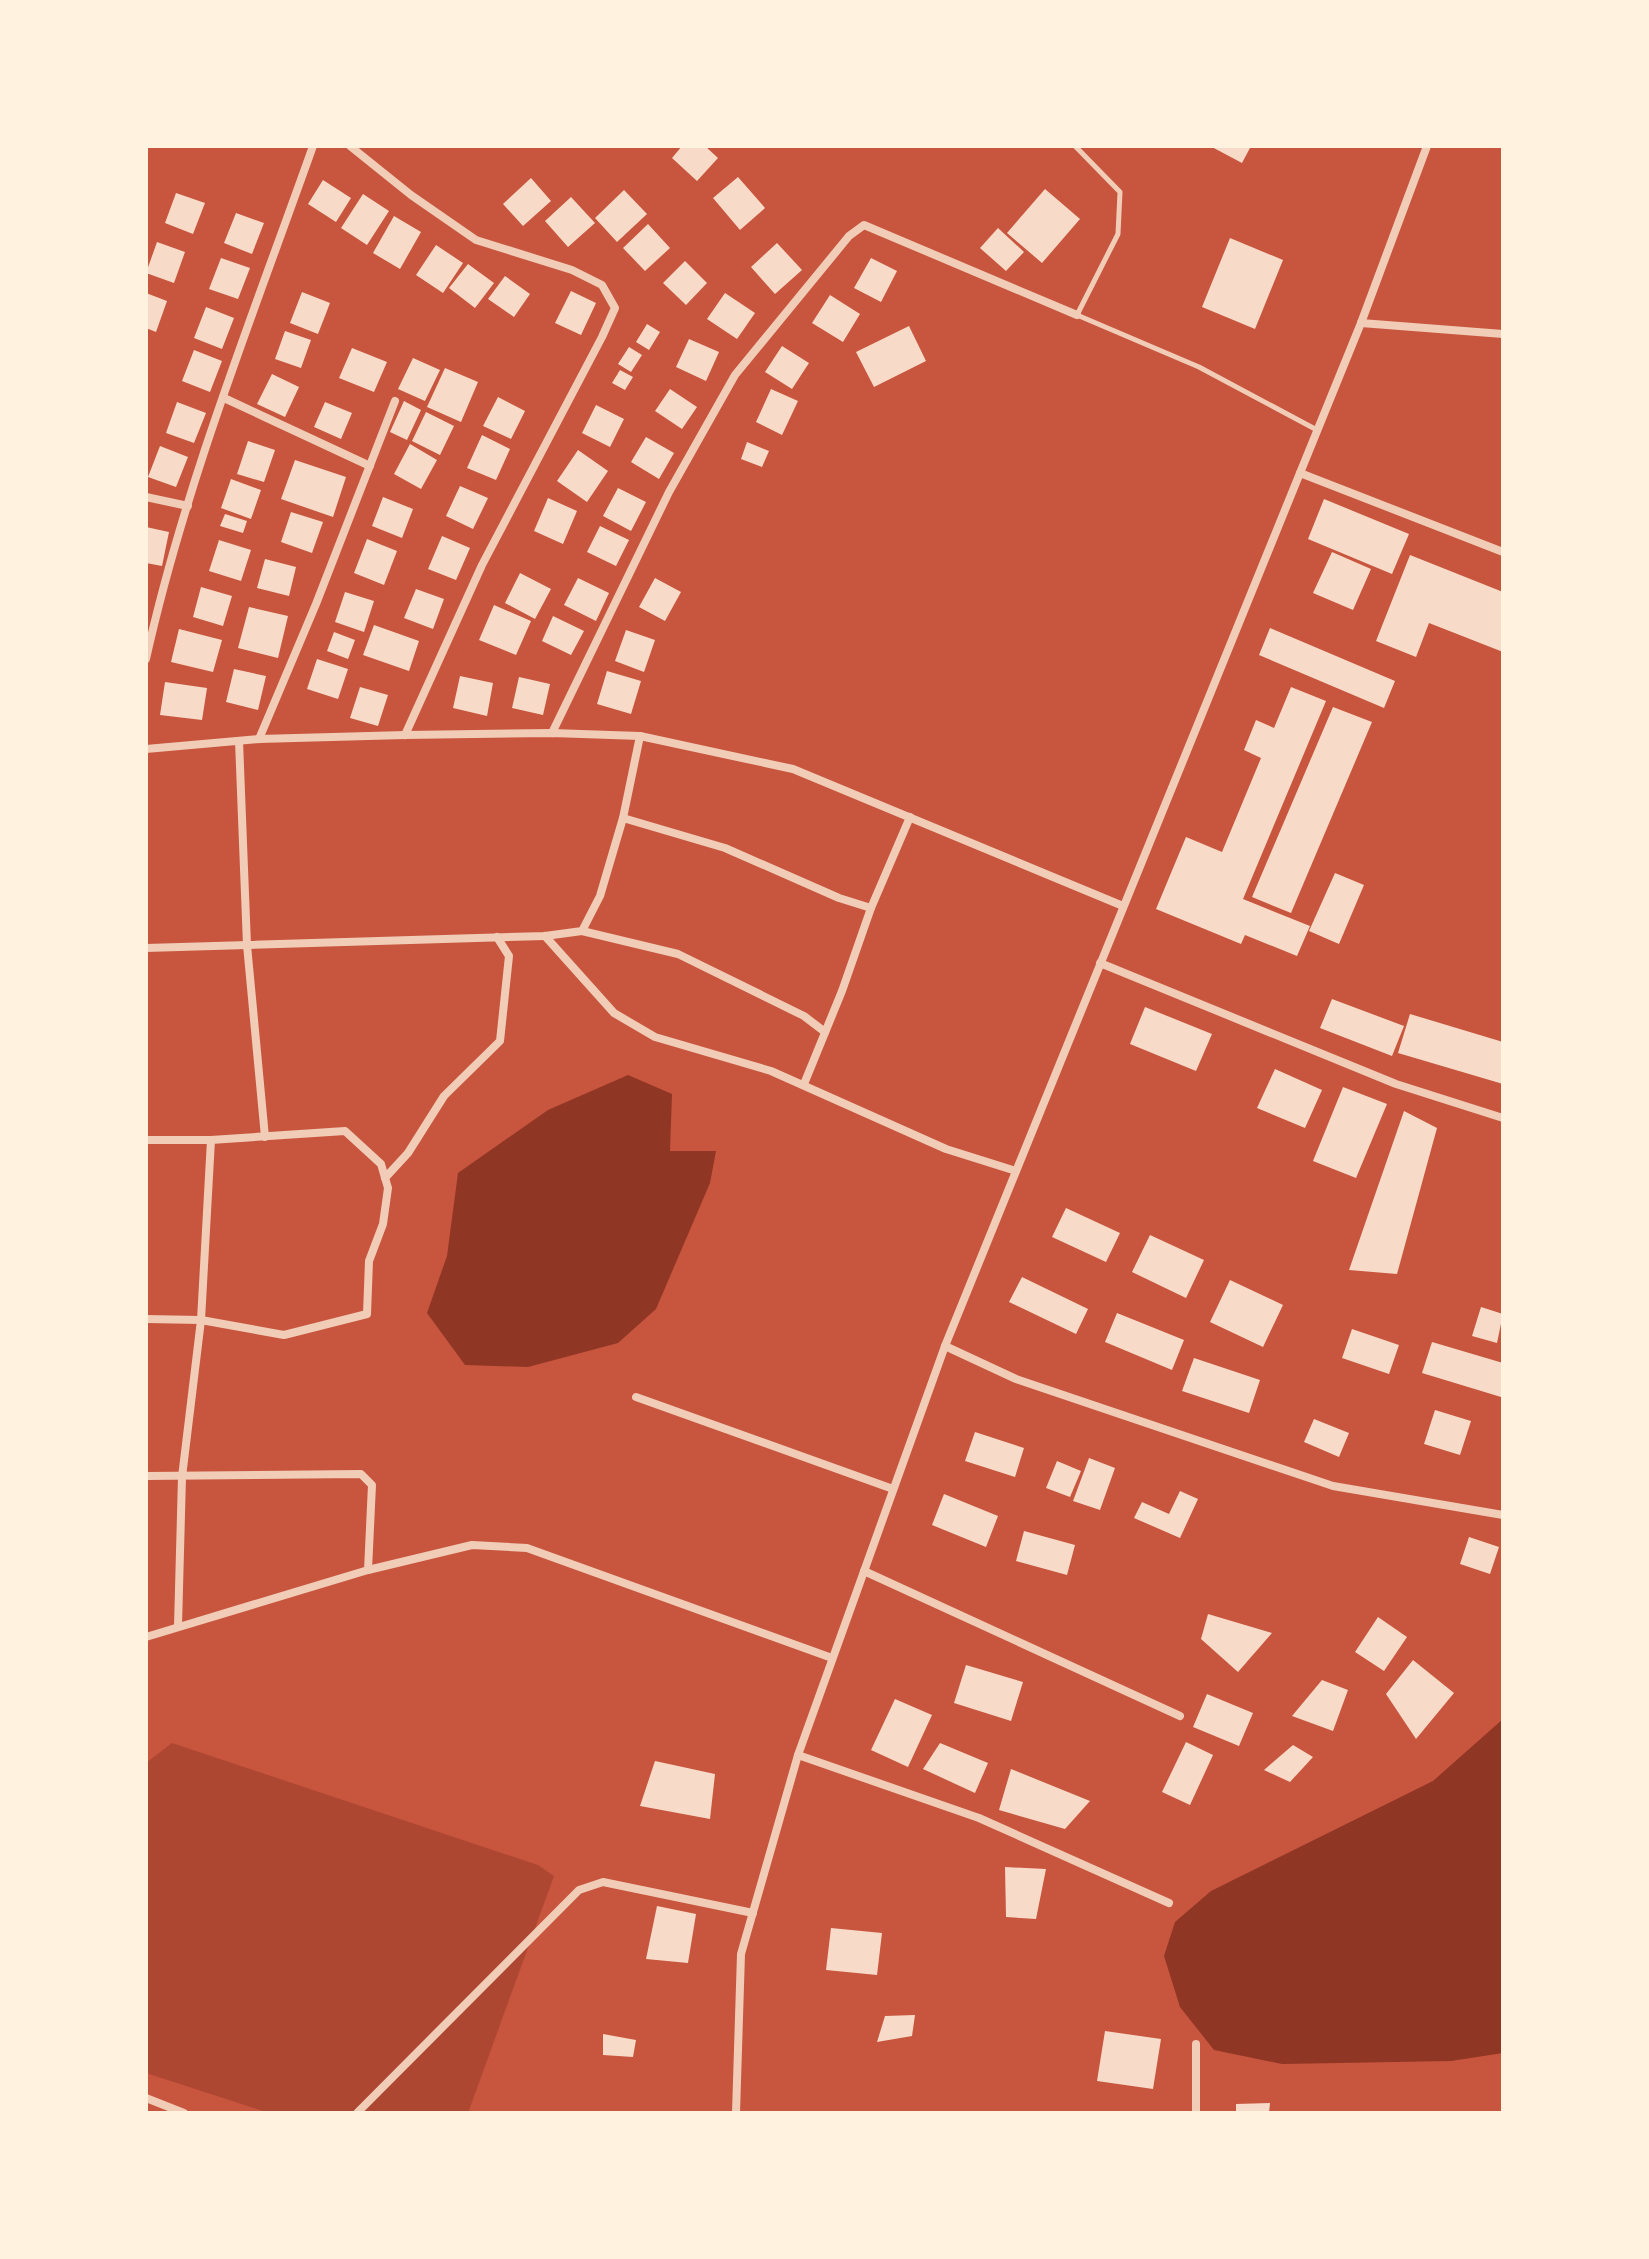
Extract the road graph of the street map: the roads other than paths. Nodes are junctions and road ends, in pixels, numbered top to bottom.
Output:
1 (313, 146) edge
2 (350, 146) edge
3 (1075, 146) edge
4 (1427, 146) edge
5 (1077, 315) junction
6 (1361, 323) junction
7 (1503, 334) edge
8 (224, 398) junction
9 (395, 401) dead end
10 (1317, 430) junction
11 (370, 466) junction
12 (1300, 473) junction
13 (146, 497) edge
14 (188, 506) junction
15 (1503, 552) edge
16 (146, 659) edge
17 (552, 733) junction
18 (405, 735) junction
19 (640, 736) junction
20 (259, 739) junction
21 (239, 741) junction
22 (146, 749) edge
23 (910, 817) junction
24 (623, 818) junction
25 (1123, 906) junction
26 (871, 908) junction
27 (582, 931) junction
28 (545, 936) junction
29 (497, 937) junction
30 (247, 945) junction
31 (146, 948) edge
32 (1100, 963) junction
33 (825, 1032) junction
34 (804, 1084) junction
35 (1503, 1118) edge
36 (265, 1137) junction
37 (146, 1140) edge
38 (211, 1140) junction
39 (1016, 1171) junction
40 (386, 1183) junction
41 (146, 1319) edge
42 (201, 1320) junction
43 (945, 1346) junction
44 (636, 1397) dead end
45 (146, 1476) edge
46 (182, 1477) junction
47 (893, 1489) junction
48 (1503, 1515) edge
49 (368, 1570) junction
50 (864, 1571) junction
51 (178, 1626) junction
52 (146, 1637) edge
53 (832, 1658) junction
54 (1180, 1716) dead end
55 (798, 1755) junction
56 (1169, 1903) dead end
57 (753, 1913) junction
58 (1196, 2044) dead end
59 (146, 2098) edge
60 (184, 2113) edge
61 (357, 2113) edge
62 (736, 2113) edge
63 (1196, 2113) edge

1 - 8 street
2 - 18 street
3 - 5 lane
4 - 6 street
5 - 10 lane
5 - 17 street
6 - 7 street
6 - 10 street
8 - 11 street
8 - 14 street
9 - 11 street
10 - 12 street
11 - 20 street
12 - 15 street
12 - 25 street
13 - 14 street
14 - 16 street
17 - 18 street
17 - 19 street
18 - 20 street
19 - 23 street
19 - 24 street
20 - 21 street
21 - 22 street
21 - 30 street
23 - 25 street
23 - 26 street
24 - 26 street
24 - 27 street
25 - 32 street
26 - 33 street
27 - 28 street
27 - 33 street
28 - 29 street
28 - 34 street
29 - 30 street
29 - 40 street
30 - 31 street
30 - 36 street
32 - 35 street
32 - 39 street
33 - 34 street
34 - 39 street
36 - 38 street
36 - 40 street
37 - 38 street
38 - 42 street
39 - 43 street
40 - 42 street
41 - 42 street
42 - 46 street
43 - 47 street
43 - 48 street
44 - 47 street
45 - 46 street
46 - 49 street
46 - 51 street
47 - 50 street
49 - 51 street
49 - 53 street
50 - 53 street
50 - 54 street
51 - 52 street
53 - 55 street
55 - 56 street
55 - 57 street
57 - 61 street
57 - 62 street
58 - 63 street
59 - 60 street

